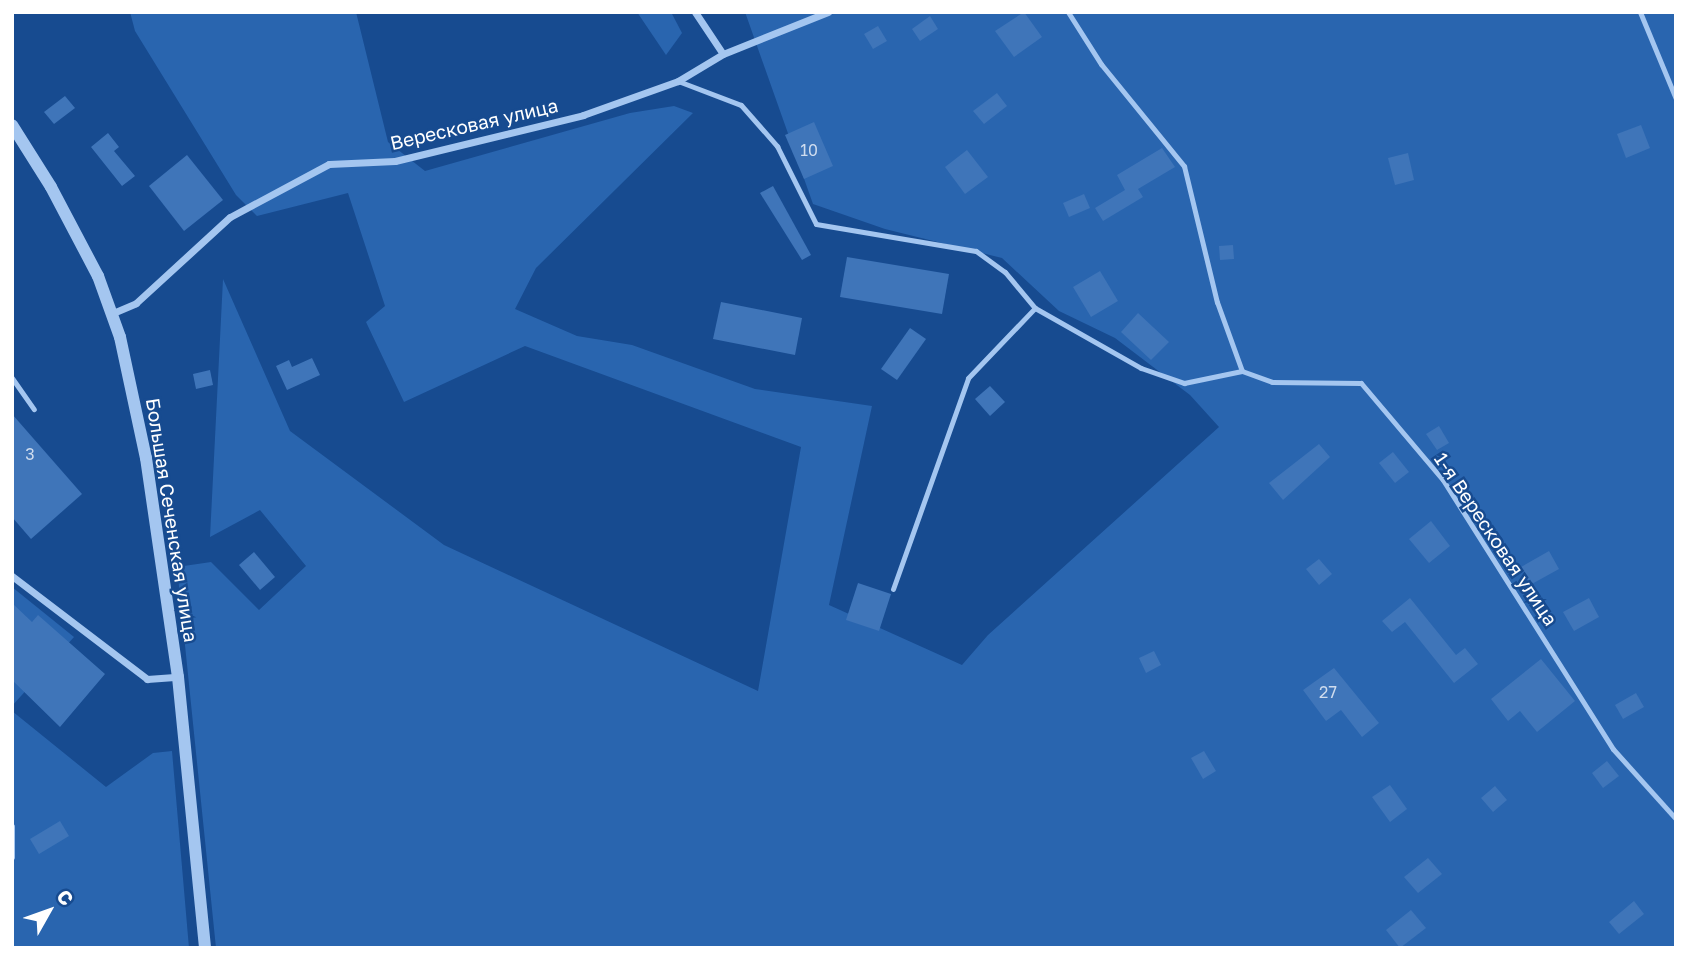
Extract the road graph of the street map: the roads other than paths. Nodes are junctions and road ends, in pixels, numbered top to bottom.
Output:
1 (695, 12) edge
2 (828, 12) edge
3 (1068, 12) edge
4 (1640, 12) edge
5 (723, 54) junction
6 (678, 80) junction
7 (1676, 99) edge
8 (13, 128) edge
9 (1035, 307) junction
10 (113, 313) junction
11 (1242, 371) junction
12 (12, 378) edge
13 (34, 409) dead end
14 (12, 576) edge
15 (893, 589) dead end
16 (178, 677) junction
17 (1676, 819) edge
18 (12, 826) edge
19 (12, 857) edge
20 (205, 948) edge

1 - 5 street
2 - 5 street, Вересковая улица
3 - 11 lane
4 - 7 lane
5 - 6 street, Вересковая улица
6 - 9 lane
6 - 10 street, Вересковая улица
8 - 10 street, Большая Сеченская улица
9 - 11 lane
9 - 15 lane
10 - 16 street, Большая Сеченская улица
11 - 17 lane, 1-я Вересковая улица
12 - 13 lane
14 - 16 street
16 - 20 street, Большая Сеченская улица
18 - 19 lane

